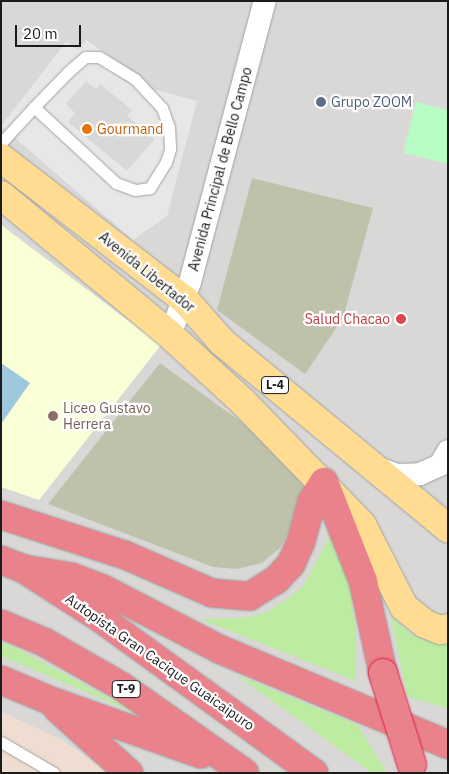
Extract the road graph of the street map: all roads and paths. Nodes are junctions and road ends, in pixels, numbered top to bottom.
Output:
1 (265, 1) edge
2 (34, 107) junction
3 (1, 143) edge
4 (1, 158) edge
5 (1, 195) edge
6 (185, 300) junction
7 (170, 335) junction
8 (448, 451) edge
9 (370, 465) junction
10 (324, 482) junction
11 (1, 515) edge
12 (448, 528) edge
13 (12, 565) edge
14 (1, 624) edge
15 (448, 628) edge
16 (1, 680) edge
17 (51, 702) junction
18 (379, 716) junction
19 (448, 727) edge
20 (1, 742) edge
21 (448, 746) edge
22 (415, 769) edge
23 (244, 772) edge
24 (54, 773) edge
25 (129, 773) edge
26 (314, 773) edge

1 - 6 street, Avenida Principal de Bello Campo
2 - 2 lane
2 - 3 lane
4 - 6 main road, Avenida Libertador / L-4
5 - 7 main road, L-4
6 - 7 street, Avenida Principal de Bello Campo
6 - 9 main road, Avenida Libertador / L-4
7 - 10 main road, L-4
8 - 9 street
9 - 12 main road, Avenida Libertador / L-4
10 - 11 highway
10 - 15 main road
10 - 22 highway, bridge
13 - 18 highway
13 - 26 highway, Autopista Gran Cacique Guaicaipuro
14 - 23 highway, T-9
16 - 17 highway
17 - 23 highway
17 - 25 highway
18 - 19 highway
18 - 21 highway
20 - 24 lane

